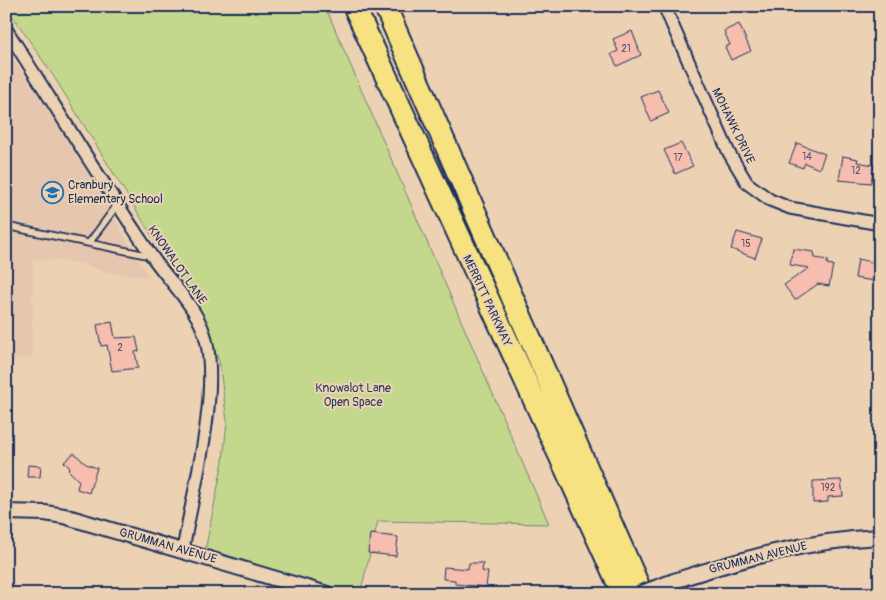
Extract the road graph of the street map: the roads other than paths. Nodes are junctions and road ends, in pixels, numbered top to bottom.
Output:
1 (354, 6) edge
2 (385, 6) edge
3 (664, 6) edge
4 (6, 29) edge
5 (118, 204) junction
6 (880, 224) edge
7 (6, 226) edge
8 (89, 243) junction
9 (152, 256) junction
10 (6, 512) edge
11 (880, 538) edge
12 (183, 550) junction
13 (323, 593) edge
14 (623, 594) edge
15 (640, 594) edge

1 - 14 highway, MERRITT PARKWAY
2 - 15 highway, MERRITT PARKWAY
3 - 6 street, MOHAWK DRIVE
4 - 5 street, KNOWALOT LANE
5 - 8 lane
5 - 9 street, KNOWALOT LANE
7 - 8 lane
8 - 9 lane
9 - 12 street, KNOWALOT LANE
10 - 12 street, GRUMMAN AVENUE
11 - 15 street, GRUMMAN AVENUE, bridge
12 - 13 street, GRUMMAN AVENUE

